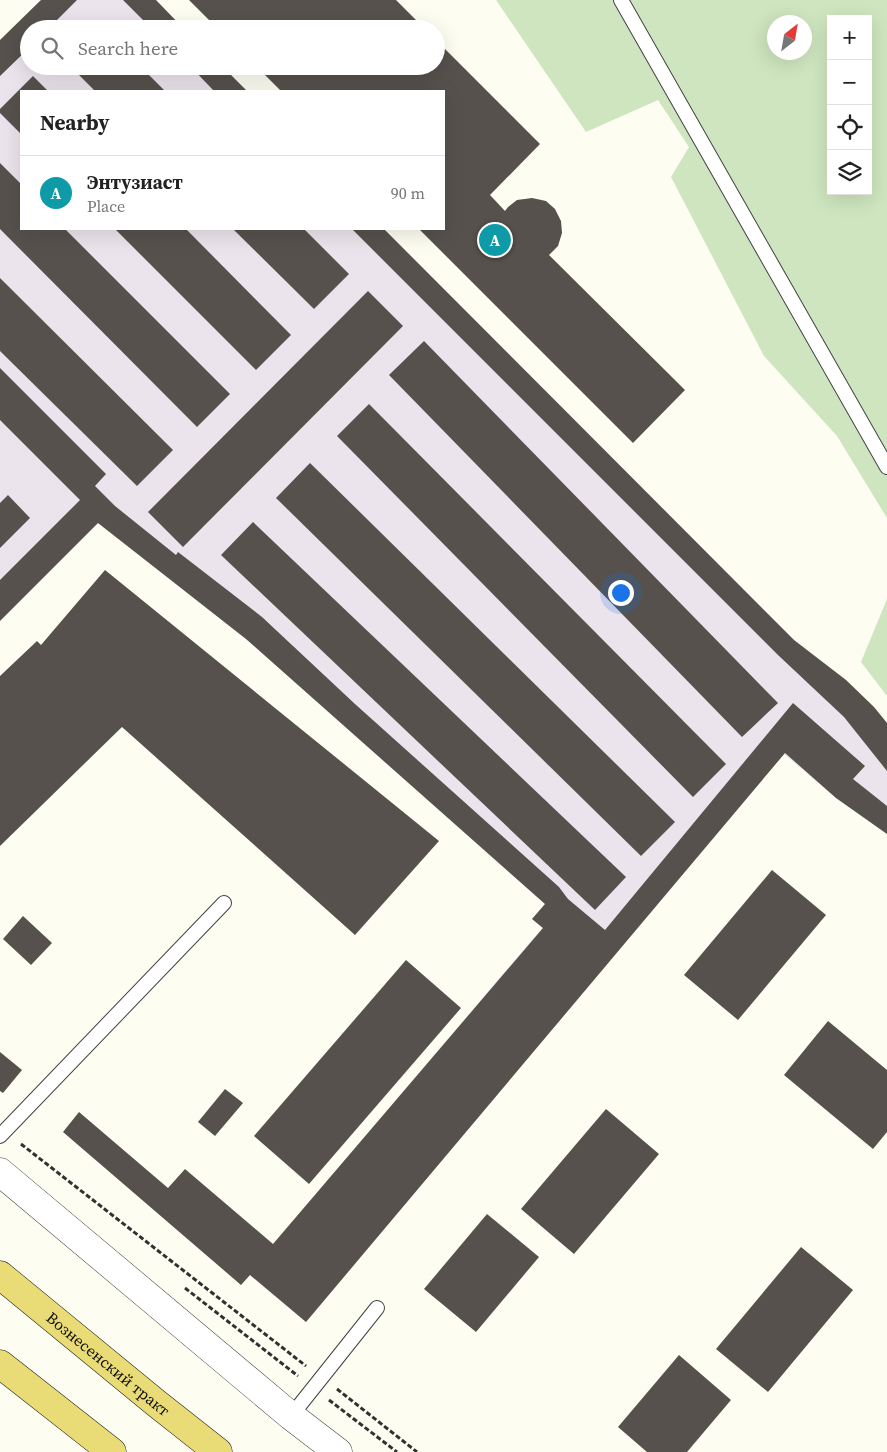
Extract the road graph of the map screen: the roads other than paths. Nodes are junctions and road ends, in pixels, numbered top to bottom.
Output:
1 (621, 0) edge
2 (887, 467) edge
3 (224, 903) dead end
4 (2, 1133) edge
5 (0, 1172) edge
6 (0, 1275) edge
7 (377, 1308) dead end
8 (0, 1364) edge
9 (291, 1416) junction
10 (112, 1452) edge
11 (218, 1452) edge
12 (338, 1452) edge

1 - 2 lane
3 - 4 lane
5 - 9 street
6 - 11 main road, Вознесенский тракт
7 - 9 lane
8 - 10 main road
9 - 12 street

